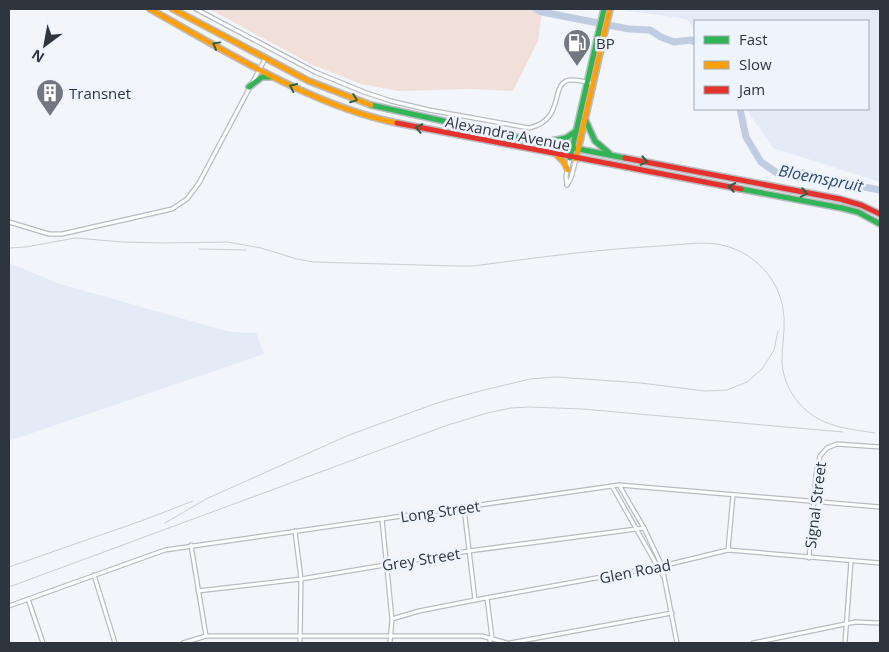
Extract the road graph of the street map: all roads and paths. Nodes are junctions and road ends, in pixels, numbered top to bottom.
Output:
1 (150, 9) edge
2 (173, 9) edge
3 (196, 9) edge
4 (604, 9) edge
5 (610, 9) edge
6 (606, 16) junction
7 (265, 58) junction
8 (259, 69) junction
9 (277, 79) junction
10 (591, 84) junction
11 (249, 87) junction
12 (332, 91) junction
13 (328, 102) junction
14 (585, 119) junction
15 (576, 132) junction
16 (539, 141) junction
17 (576, 147) junction
18 (557, 155) junction
19 (613, 155) junction
20 (570, 158) junction
21 (576, 159) junction
22 (568, 170) junction
23 (880, 214) edge
24 (9, 222) edge
25 (880, 224) edge
26 (880, 447) edge
27 (619, 484) junction
28 (612, 486) junction
29 (733, 495) junction
30 (814, 501) junction
31 (880, 507) edge
32 (464, 508) junction
33 (382, 520) junction
34 (644, 528) junction
35 (636, 529) junction
36 (295, 531) junction
37 (191, 545) junction
38 (728, 550) junction
39 (469, 551) junction
40 (809, 558) junction
41 (851, 561) junction
42 (880, 563) edge
43 (386, 564) junction
44 (662, 566) junction
45 (656, 567) junction
46 (94, 575) junction
47 (663, 576) junction
48 (301, 579) junction
49 (198, 591) junction
50 (487, 598) junction
51 (28, 599) junction
52 (475, 600) junction
53 (9, 606) edge
54 (672, 613) junction
55 (392, 619) junction
56 (880, 624) edge
57 (846, 625) junction
58 (206, 636) junction
59 (300, 636) junction
60 (390, 636) junction
61 (491, 638) junction
62 (43, 643) edge
63 (115, 643) edge
64 (183, 643) edge
65 (300, 643) edge
66 (390, 643) edge
67 (490, 643) edge
68 (509, 643) edge
69 (677, 643) edge
70 (754, 643) edge
71 (845, 643) edge

8 -> 1 main road, Alexandra Avenue
2 - 7 main road, Alexandra Avenue
3 - 10 street
4 - 6 main road
5 - 6 main road
6 - 10 main road
7 - 8 street
7 - 12 main road, Alexandra Avenue
8 - 9 main road, Alexandra Avenue
8 - 11 street
9 - 11 main road
13 -> 9 main road, Alexandra Avenue
10 - 14 main road
10 - 15 main road
11 - 24 street
12 - 13 main road
12 -> 16 main road, Alexandra Avenue
18 -> 13 main road, Alexandra Avenue
14 - 17 main road
14 - 19 main road
15 - 16 main road
15 - 17 main road
16 - 17 main road, Alexandra Avenue
17 - 19 main road, Alexandra Avenue
17 - 20 main road
17 - 21 main road
18 - 20 main road, Alexandra Avenue
18 - 22 main road
19 -> 23 main road, Alexandra Avenue
20 - 21 main road, Alexandra Avenue
20 - 22 street
21 - 22 street
25 -> 21 main road, Alexandra Avenue
26 - 30 street, Signal Street
27 - 28 street, Long Street
27 - 29 street, Long Street
27 - 34 street
28 - 32 street, Long Street
28 - 35 street
29 - 30 street, Long Street
29 - 38 street
30 - 31 street, Long Street
30 - 40 street, Signal Street
32 - 33 street, Long Street
32 - 39 street
33 - 36 street, Long Street
33 - 43 street
34 - 35 street, Grey Street
34 - 44 street
35 - 39 street, Grey Street
35 - 45 street
36 - 37 street, Long Street
36 - 48 street
37 - 46 street, Long Street
37 - 49 street
38 - 40 street, Glen Road
38 - 44 street, Glen Road
39 - 43 street, Grey Street
39 - 52 street
40 - 41 street, Glen Road
41 - 42 street, Glen Road
41 - 57 street
43 - 48 street, Grey Street
43 - 55 street
44 - 45 street, Glen Road
44 - 47 street
45 - 47 street
45 - 50 street, Glen Road
46 - 51 street, Long Street
46 - 63 street
47 - 54 street
48 - 49 street, Grey Street
48 - 59 street
49 - 58 street
50 - 52 street, Glen Road
50 - 61 street
51 - 53 street, Long Street
51 - 62 street
52 - 55 street, Glen Road
54 - 68 street
54 - 69 street
55 - 60 street
56 - 57 street
57 - 70 street
57 - 71 street
58 - 59 street
58 - 64 street
59 - 60 street
59 - 65 street
60 - 61 street
60 - 66 street
61 - 67 street
61 - 68 street

